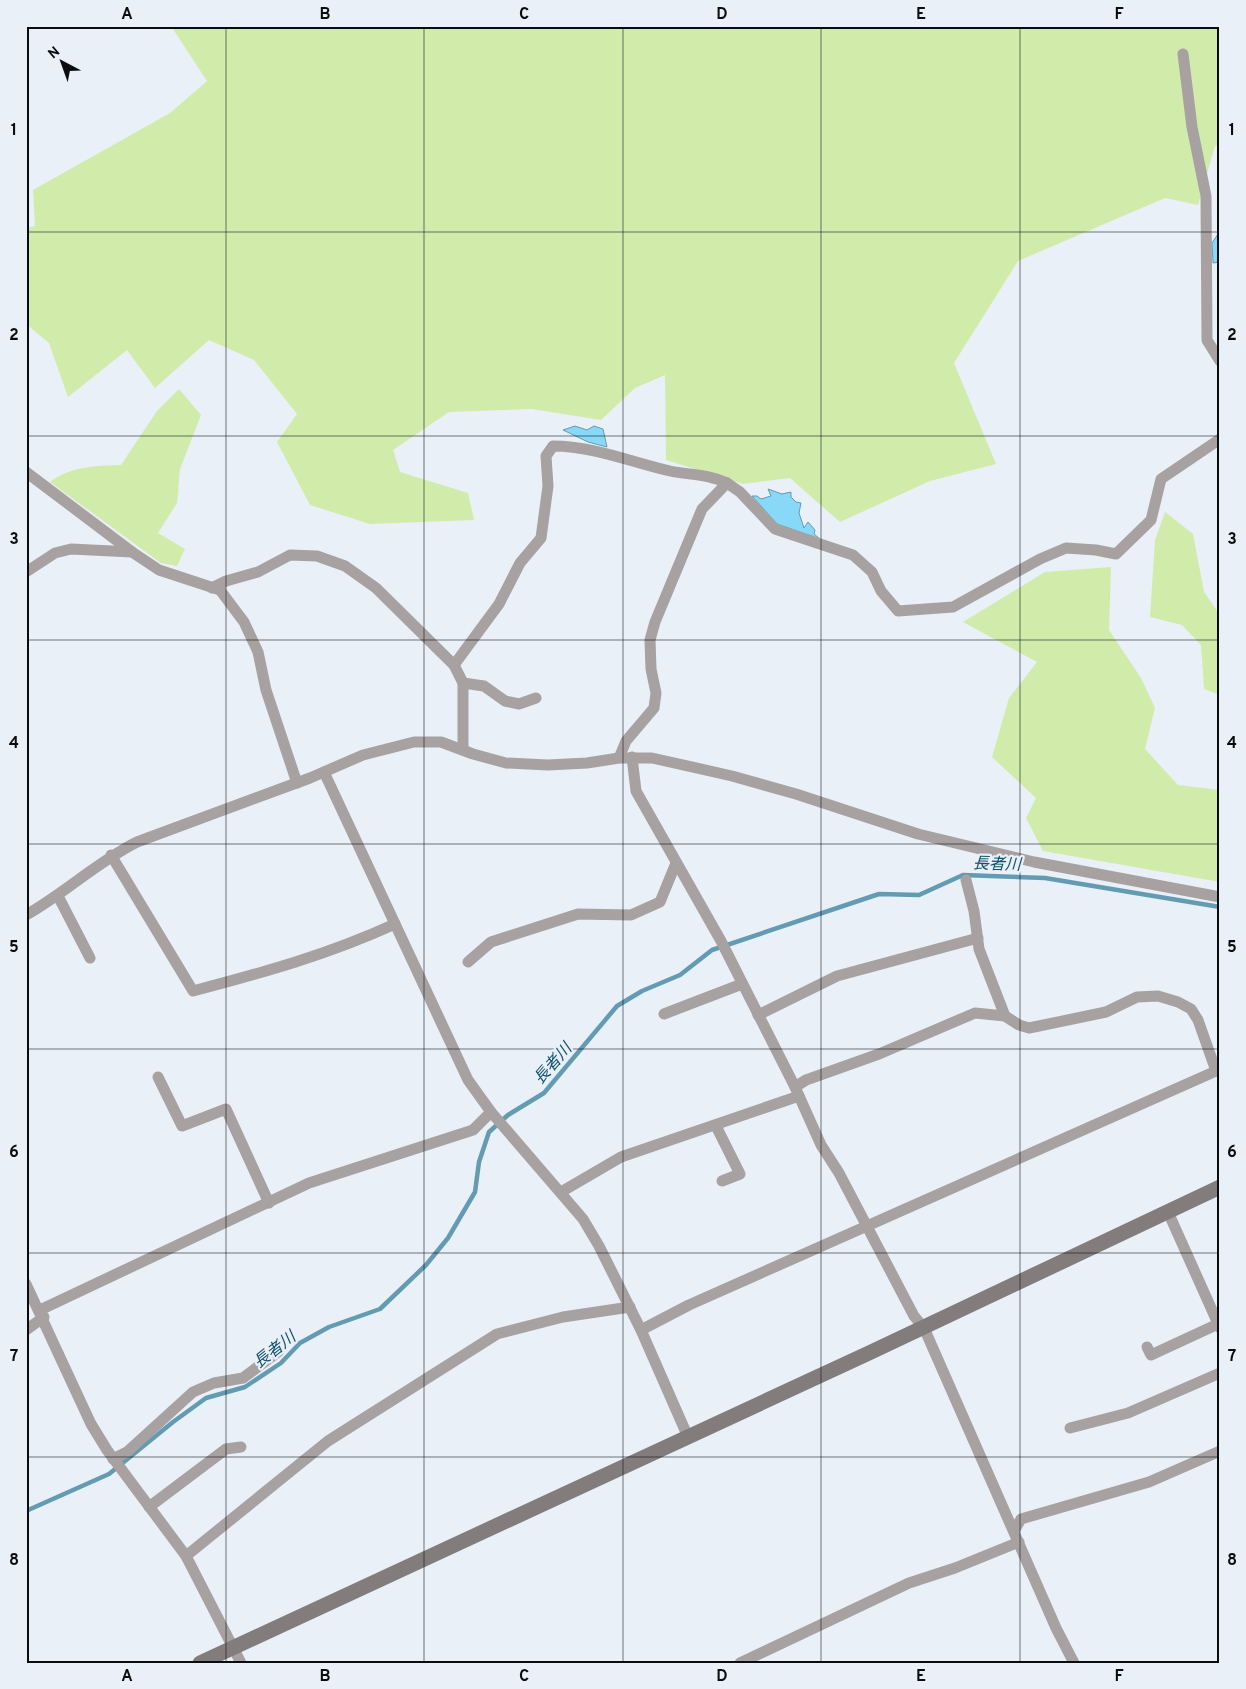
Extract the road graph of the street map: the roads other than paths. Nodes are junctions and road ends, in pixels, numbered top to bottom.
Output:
1 (1183, 54) dead end
2 (1220, 361) edge
3 (1220, 439) edge
4 (26, 472) edge
5 (727, 483) junction
6 (132, 552) junction
7 (26, 572) edge
8 (212, 588) junction
9 (454, 665) junction
10 (463, 683) junction
11 (536, 698) dead end
12 (463, 750) junction
13 (619, 758) junction
14 (632, 758) junction
15 (324, 772) junction
16 (297, 783) junction
17 (111, 855) junction
18 (676, 863) junction
19 (966, 880) dead end
20 (58, 896) junction
21 (1220, 897) edge
22 (26, 915) edge
23 (395, 924) junction
24 (978, 938) junction
25 (90, 958) dead end
26 (468, 962) dead end
27 (742, 984) junction
28 (664, 1014) dead end
29 (758, 1015) junction
30 (1005, 1016) junction
31 (1218, 1070) edge
32 (158, 1076) dead end
33 (797, 1091) junction
34 (493, 1114) junction
35 (716, 1126) junction
36 (722, 1181) dead end
37 (1220, 1187) edge
38 (560, 1192) junction
39 (269, 1203) junction
40 (1168, 1212) junction
41 (867, 1225) junction
42 (26, 1284) edge
43 (630, 1307) junction
44 (42, 1314) junction
45 (1219, 1326) edge
46 (924, 1328) junction
47 (26, 1330) edge
48 (641, 1330) junction
49 (1147, 1347) dead end
50 (280, 1351) dead end
51 (1220, 1373) edge
52 (1070, 1428) dead end
53 (688, 1437) junction
54 (241, 1447) dead end
55 (1220, 1451) edge
56 (114, 1461) junction
57 (149, 1507) junction
58 (1017, 1536) junction
59 (186, 1556) junction
60 (233, 1648) junction
61 (200, 1663) edge
62 (241, 1663) edge
63 (740, 1663) edge
64 (1074, 1663) edge

1 - 2 street
3 - 5 street
4 - 6 street
5 - 9 street
5 - 13 street
6 - 7 street
6 - 8 street
8 - 9 street
8 - 16 street
9 - 10 street
10 - 11 street
10 - 12 street
12 - 13 street
12 - 15 street
13 - 14 street
14 - 18 street
14 - 21 street
15 - 16 street
15 - 23 street
16 - 17 street
17 - 20 street
17 - 23 street
18 - 26 street
18 - 27 street
19 - 24 street
20 - 22 street
20 - 25 street
23 - 34 street
24 - 29 street
24 - 30 street
27 - 28 street
27 - 29 street
29 - 33 street
30 - 31 street
30 - 33 street
31 - 41 street
32 - 39 street
33 - 35 street
33 - 41 street
34 - 38 street
34 - 39 street
35 - 36 street
35 - 38 street
37 - 40 street
38 - 43 street
39 - 44 street
40 - 45 street
40 - 46 street
41 - 46 street
41 - 48 street
42 - 44 street
43 - 48 street
43 - 59 street
44 - 47 street
44 - 56 street
45 - 49 street
46 - 53 street
46 - 58 street
48 - 53 street
50 - 56 street
51 - 52 street
53 - 60 street
54 - 57 street
55 - 58 street
56 - 57 street
57 - 59 street
58 - 63 street
58 - 64 street
59 - 60 street
60 - 61 street
60 - 62 street

